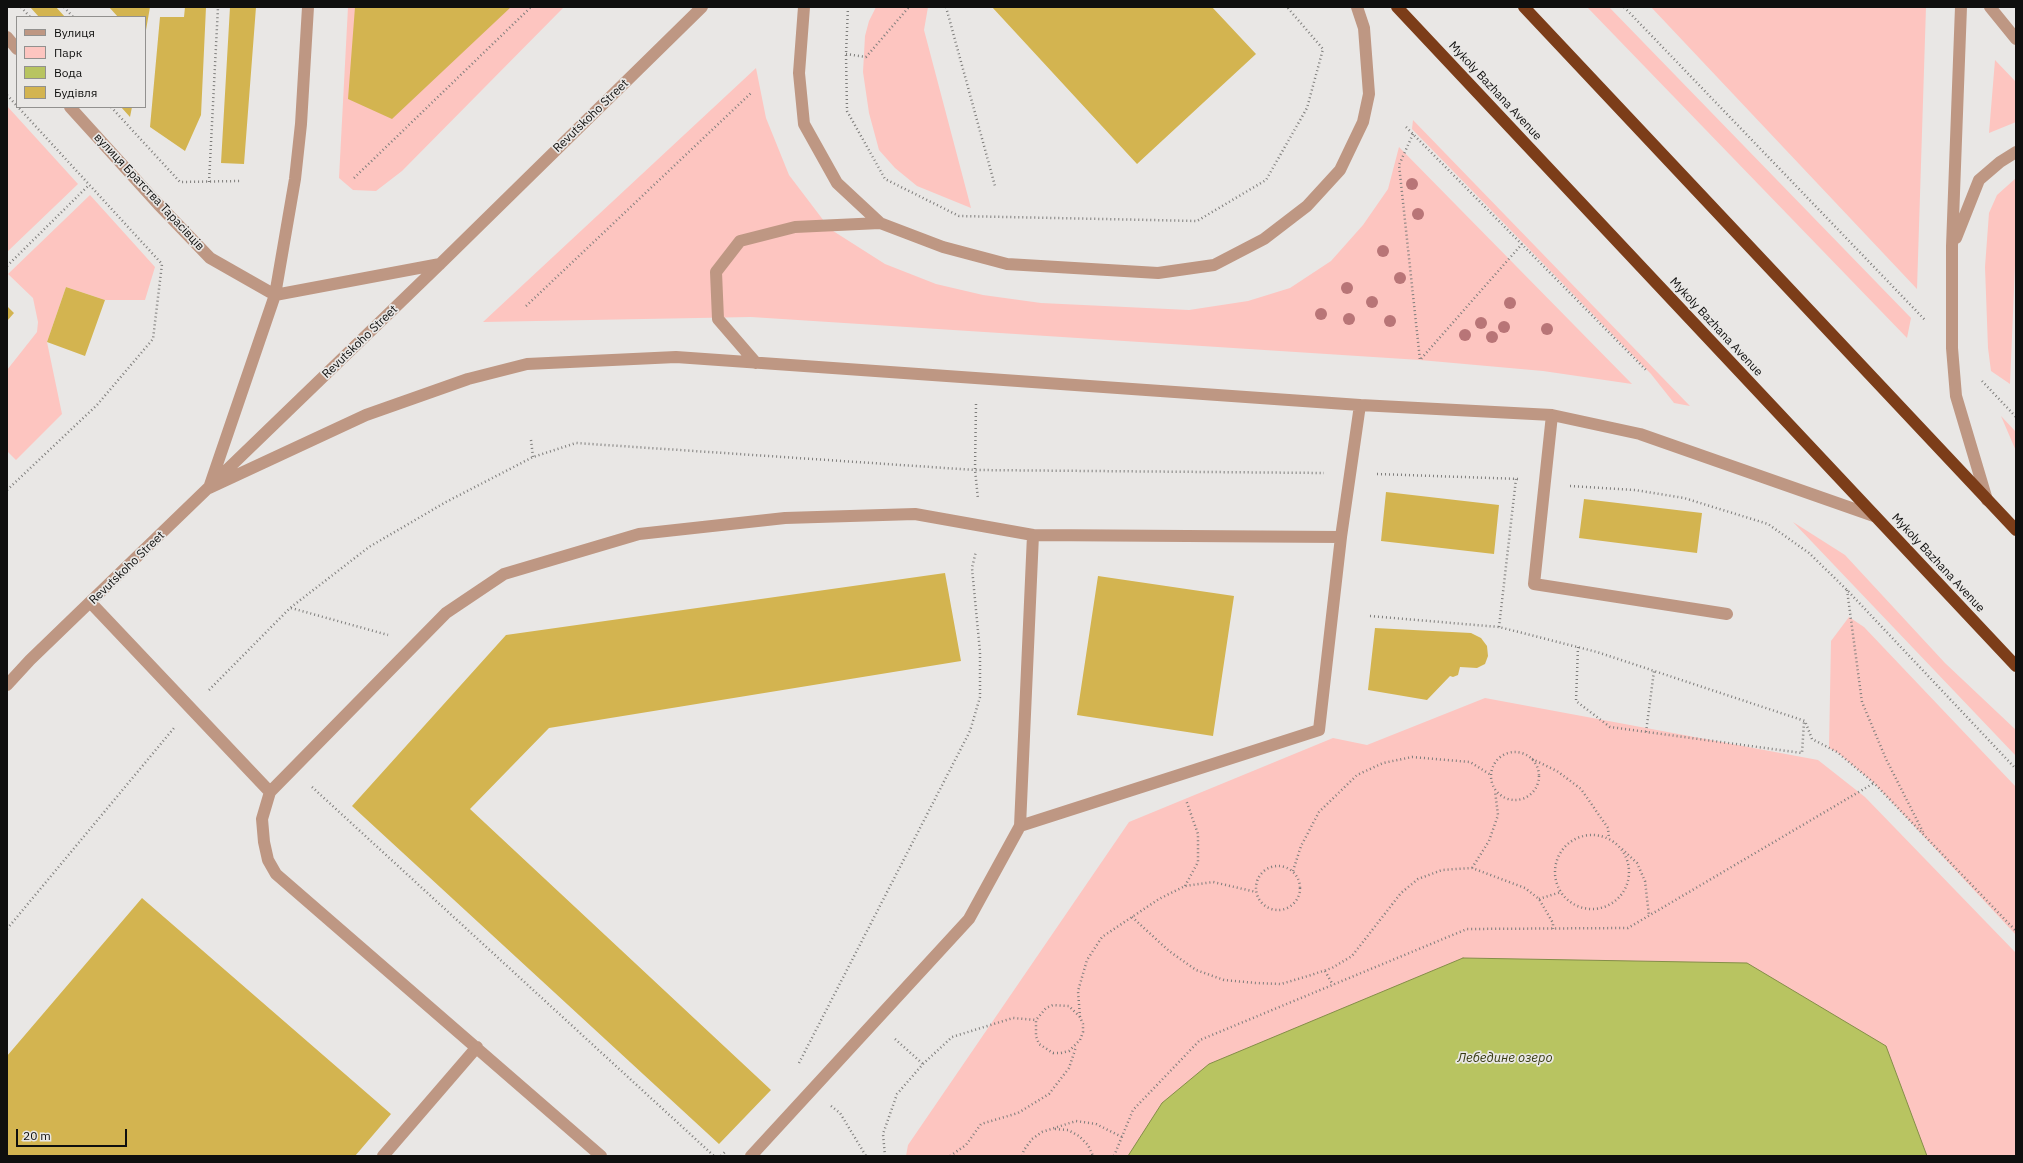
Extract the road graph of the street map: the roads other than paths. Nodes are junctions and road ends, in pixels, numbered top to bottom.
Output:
1 (308, 7) edge
2 (702, 7) edge
3 (804, 7) edge
4 (1357, 7) edge
5 (1397, 7) edge
6 (1524, 7) edge
7 (1961, 7) edge
8 (1990, 7) edge
9 (7, 38) edge
10 (2016, 39) edge
11 (16, 47) edge
12 (71, 108) edge
13 (2016, 152) edge
14 (880, 223) junction
15 (1952, 246) junction
16 (440, 264) junction
17 (275, 295) junction
18 (756, 363) junction
19 (1360, 404) junction
20 (1552, 415) junction
21 (209, 488) junction
22 (1987, 500) junction
23 (1874, 516) junction
24 (2016, 530) edge
25 (1033, 535) junction
26 (1341, 537) junction
27 (91, 603) junction
28 (1727, 614) dead end
29 (2016, 666) edge
30 (12, 679) edge
31 (7, 685) edge
32 (7, 695) edge
33 (270, 792) junction
34 (1020, 826) junction
35 (477, 1047) junction
36 (383, 1156) edge
37 (601, 1156) edge
38 (751, 1156) edge

1 - 17 street
2 - 16 street, Revutskoho Street
3 - 14 street
4 - 14 street
5 - 23 highway, Mykoly Bazhana Avenue
6 - 22 highway
7 - 15 street
8 - 10 street
9 - 11 street
12 - 17 street, вулиця Братства Тарасівців
13 - 15 street
14 - 18 street
15 - 22 street
16 - 17 street
16 - 21 street, Revutskoho Street
17 - 21 street
18 - 19 street
18 - 21 street
19 - 20 street
19 - 26 street
20 - 23 street
20 - 28 street
21 - 27 street, Revutskoho Street
22 - 24 highway
23 - 29 highway, Mykoly Bazhana Avenue
25 - 26 street
25 - 33 street
25 - 34 street
26 - 34 street
27 - 30 street, Revutskoho Street
27 - 33 street
30 - 31 street, Revutskoho Street
30 - 32 street, Revutskoho Street
33 - 35 street
34 - 38 street
35 - 36 street
35 - 37 street

